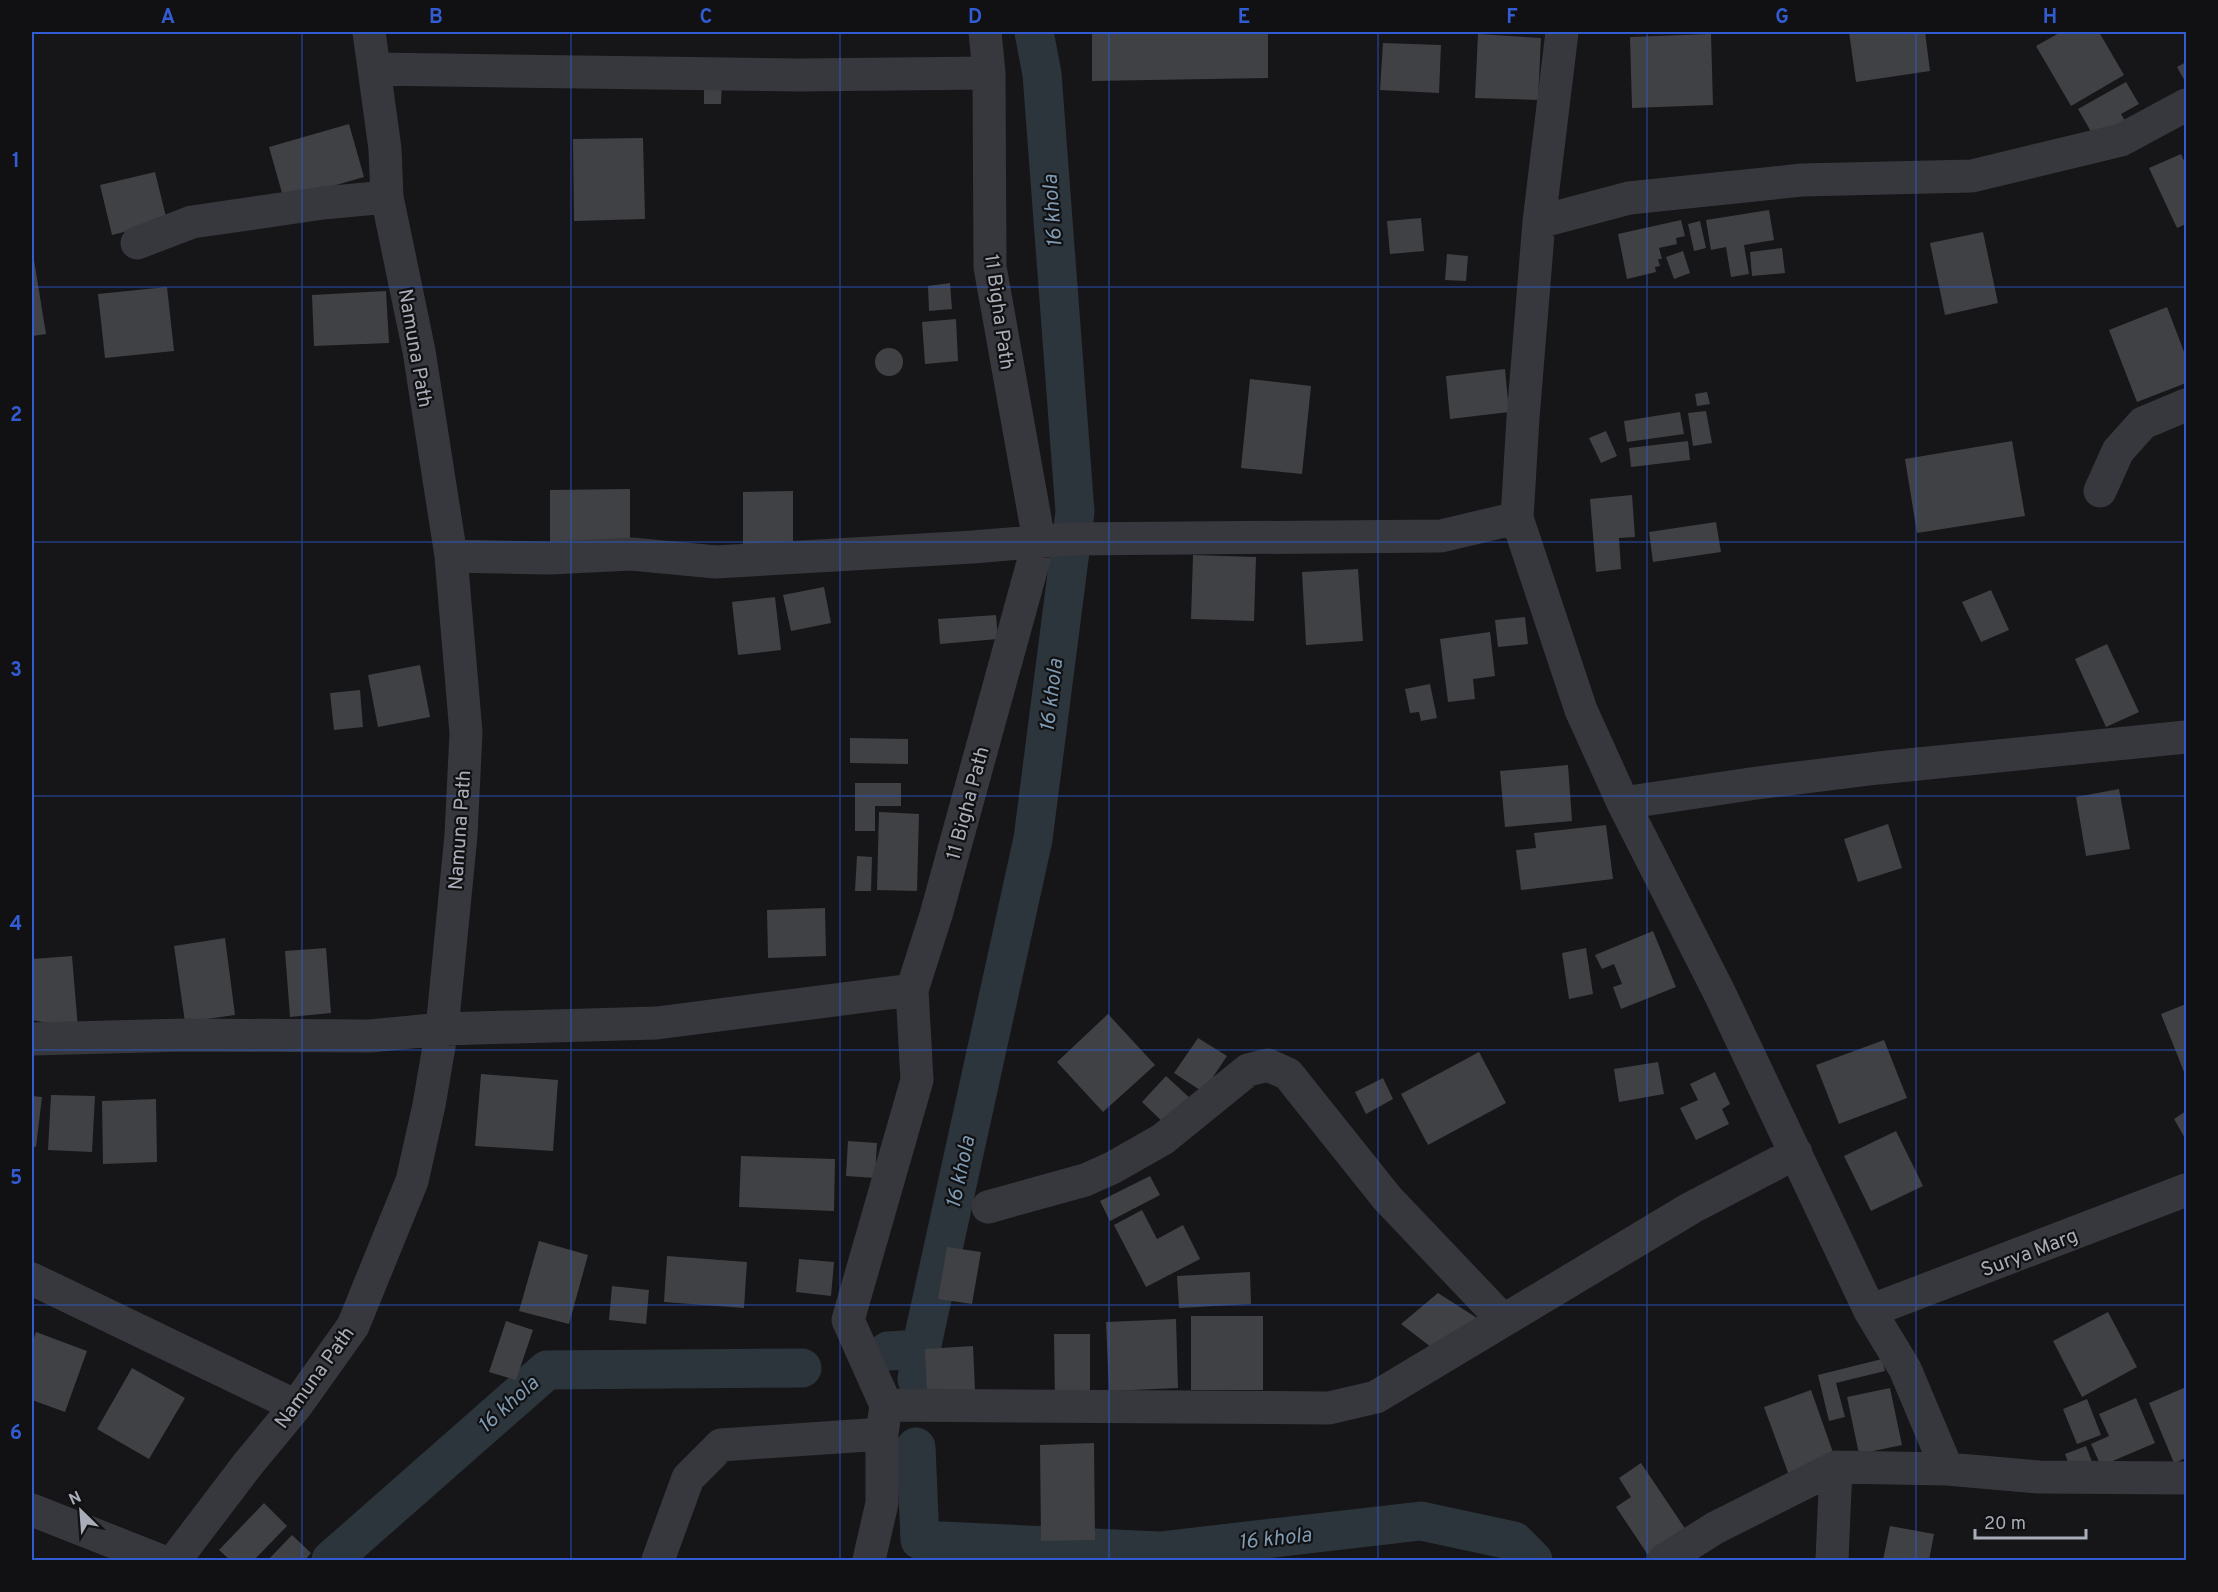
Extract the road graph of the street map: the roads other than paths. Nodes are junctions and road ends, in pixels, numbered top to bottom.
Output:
1 (369, 32) edge
2 (985, 32) edge
3 (1562, 32) edge
4 (375, 69) junction
5 (989, 73) junction
6 (2187, 105) edge
7 (387, 197) junction
8 (1539, 222) junction
9 (137, 243) dead end
10 (2187, 405) edge
11 (2100, 491) dead end
12 (1517, 518) junction
13 (1054, 540) junction
14 (451, 556) junction
15 (2187, 737) edge
16 (1623, 803) junction
17 (912, 990) junction
18 (442, 1029) junction
19 (32, 1039) edge
20 (1796, 1153) junction
21 (2187, 1190) edge
22 (988, 1207) dead end
23 (32, 1280) edge
24 (1870, 1311) junction
25 (1503, 1320) junction
26 (296, 1406) junction
27 (884, 1420) junction
28 (1836, 1467) junction
29 (1947, 1469) junction
30 (2187, 1478) edge
31 (32, 1510) edge
32 (159, 1560) edge
33 (175, 1560) edge
34 (658, 1560) edge
35 (869, 1560) edge
36 (1664, 1560) edge
37 (1832, 1560) edge

1 - 4 street, Namuna Path
2 - 5 street, 11 Bigha Path
3 - 8 street
4 - 5 street
4 - 7 street, Namuna Path
5 - 13 street, 11 Bigha Path
6 - 8 street
7 - 9 street
7 - 14 street, Namuna Path
8 - 12 street
10 - 11 street
12 - 13 street
12 - 16 street
13 - 14 street
13 - 17 street, 11 Bigha Path
14 - 18 street, Namuna Path
15 - 16 street
16 - 20 street
17 - 18 street
17 - 27 street, 11 Bigha Path
18 - 19 street
18 - 26 street, Namuna Path
20 - 24 street
20 - 25 street
21 - 24 street, Surya Marg
22 - 25 street
23 - 26 street
24 - 29 street
25 - 27 street
26 - 33 street, Namuna Path
27 - 34 street
27 - 35 street, 11 Bigha Path
28 - 29 street
28 - 36 street
28 - 37 street
29 - 30 street
31 - 32 street

